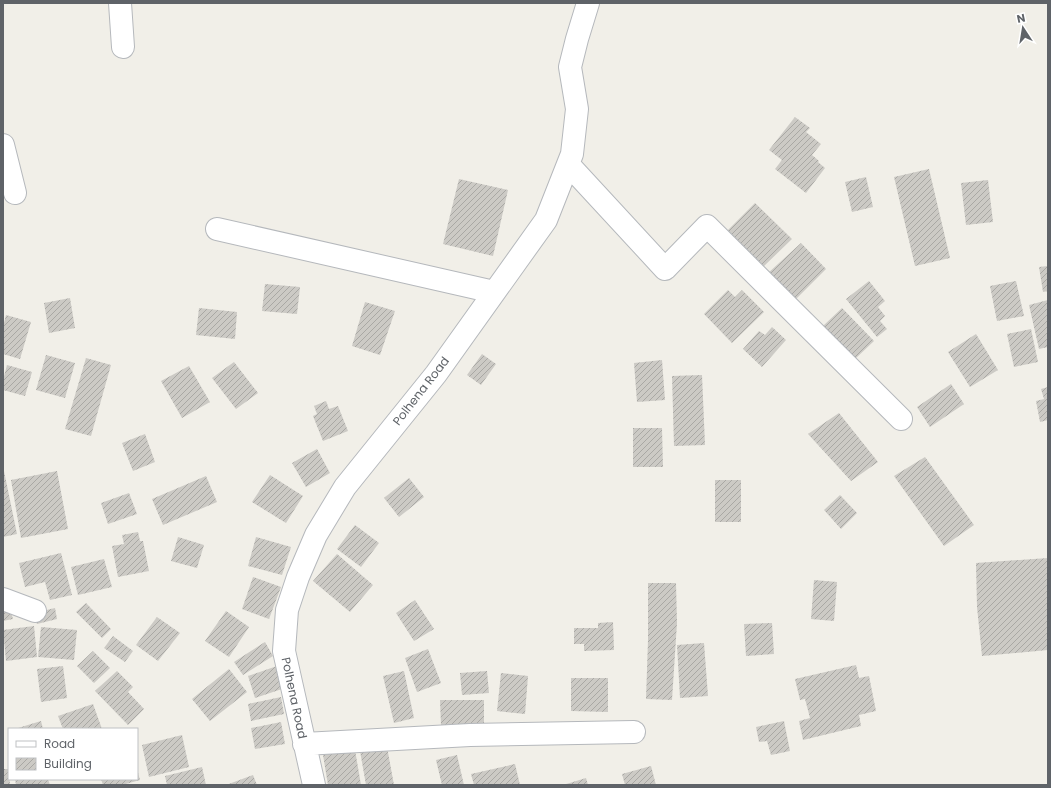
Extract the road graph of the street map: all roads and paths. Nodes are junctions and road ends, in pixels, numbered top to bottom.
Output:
1 (120, 3) edge
2 (588, 3) edge
3 (123, 47) dead end
4 (3, 145) edge
5 (568, 164) junction
6 (15, 193) dead end
7 (217, 229) dead end
8 (494, 292) junction
9 (902, 419) dead end
10 (3, 599) edge
11 (34, 611) dead end
12 (634, 732) dead end
13 (304, 744) junction
14 (314, 785) edge

1 - 3 street
2 - 5 street, Polhena Road
4 - 6 street
5 - 8 street, Polhena Road
5 - 9 street
7 - 8 street
8 - 13 street, Polhena Road
10 - 11 street
12 - 13 street
13 - 14 street, Polhena Road

